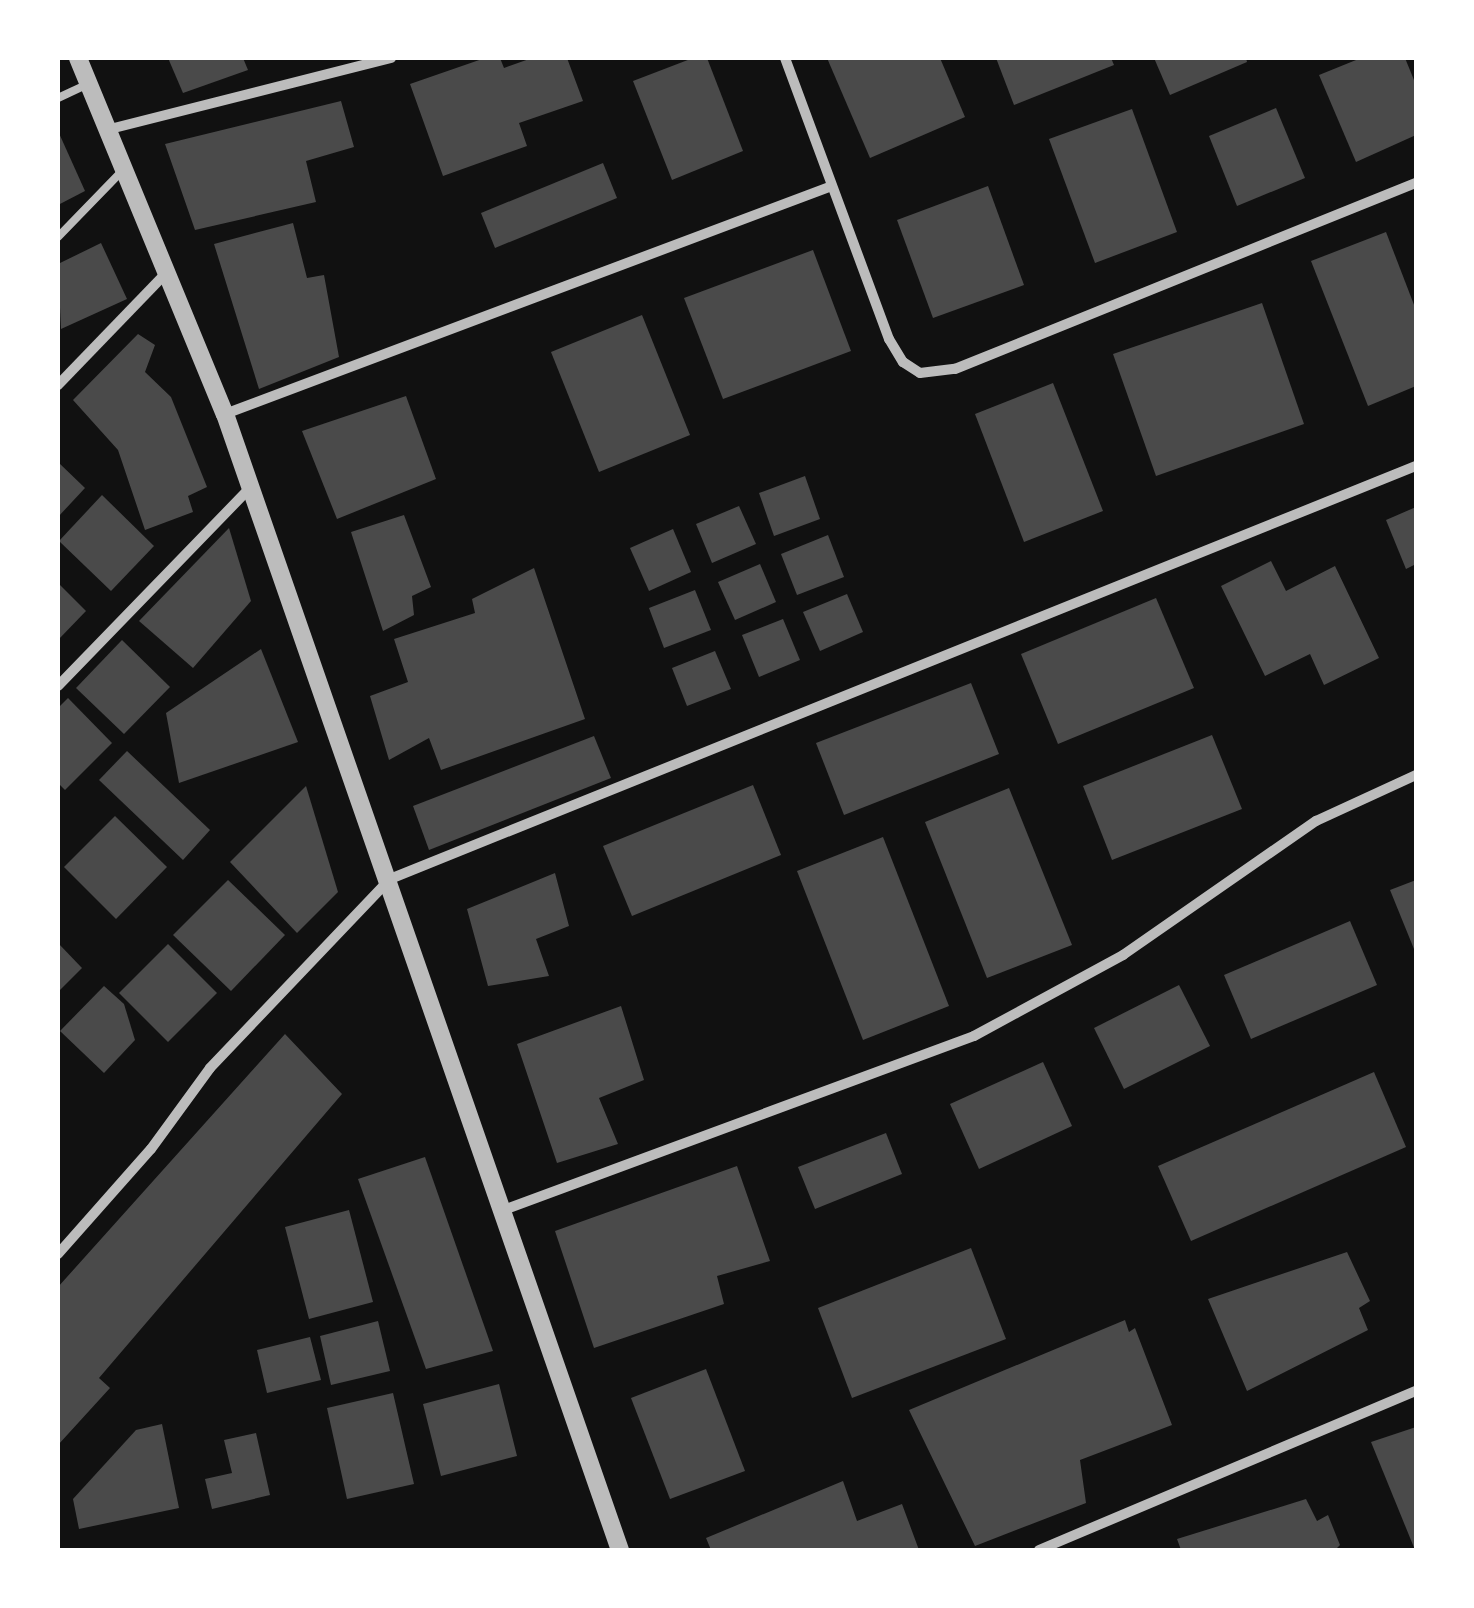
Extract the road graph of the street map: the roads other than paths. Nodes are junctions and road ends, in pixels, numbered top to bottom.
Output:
1 (78, 58) edge
2 (391, 58) edge
3 (785, 58) edge
4 (90, 83) junction
5 (58, 98) edge
6 (110, 129) junction
7 (125, 168) junction
8 (1416, 183) edge
9 (832, 186) junction
10 (58, 237) edge
11 (167, 272) junction
12 (58, 385) edge
13 (226, 414) junction
14 (1416, 466) edge
15 (250, 488) junction
16 (58, 686) edge
17 (1416, 775) edge
18 (390, 879) junction
19 (501, 1210) junction
20 (58, 1254) edge
21 (1416, 1392) edge
22 (620, 1550) edge
23 (1039, 1550) edge

1 - 4 street
2 - 6 street
3 - 9 street
4 - 5 lane
4 - 6 street
6 - 7 street
7 - 10 lane
7 - 11 street
8 - 9 street
9 - 13 street
11 - 12 street
11 - 13 street
13 - 15 street
14 - 18 street
15 - 16 street
15 - 18 street
17 - 19 street
18 - 19 street
18 - 20 street
19 - 22 street
21 - 23 street

